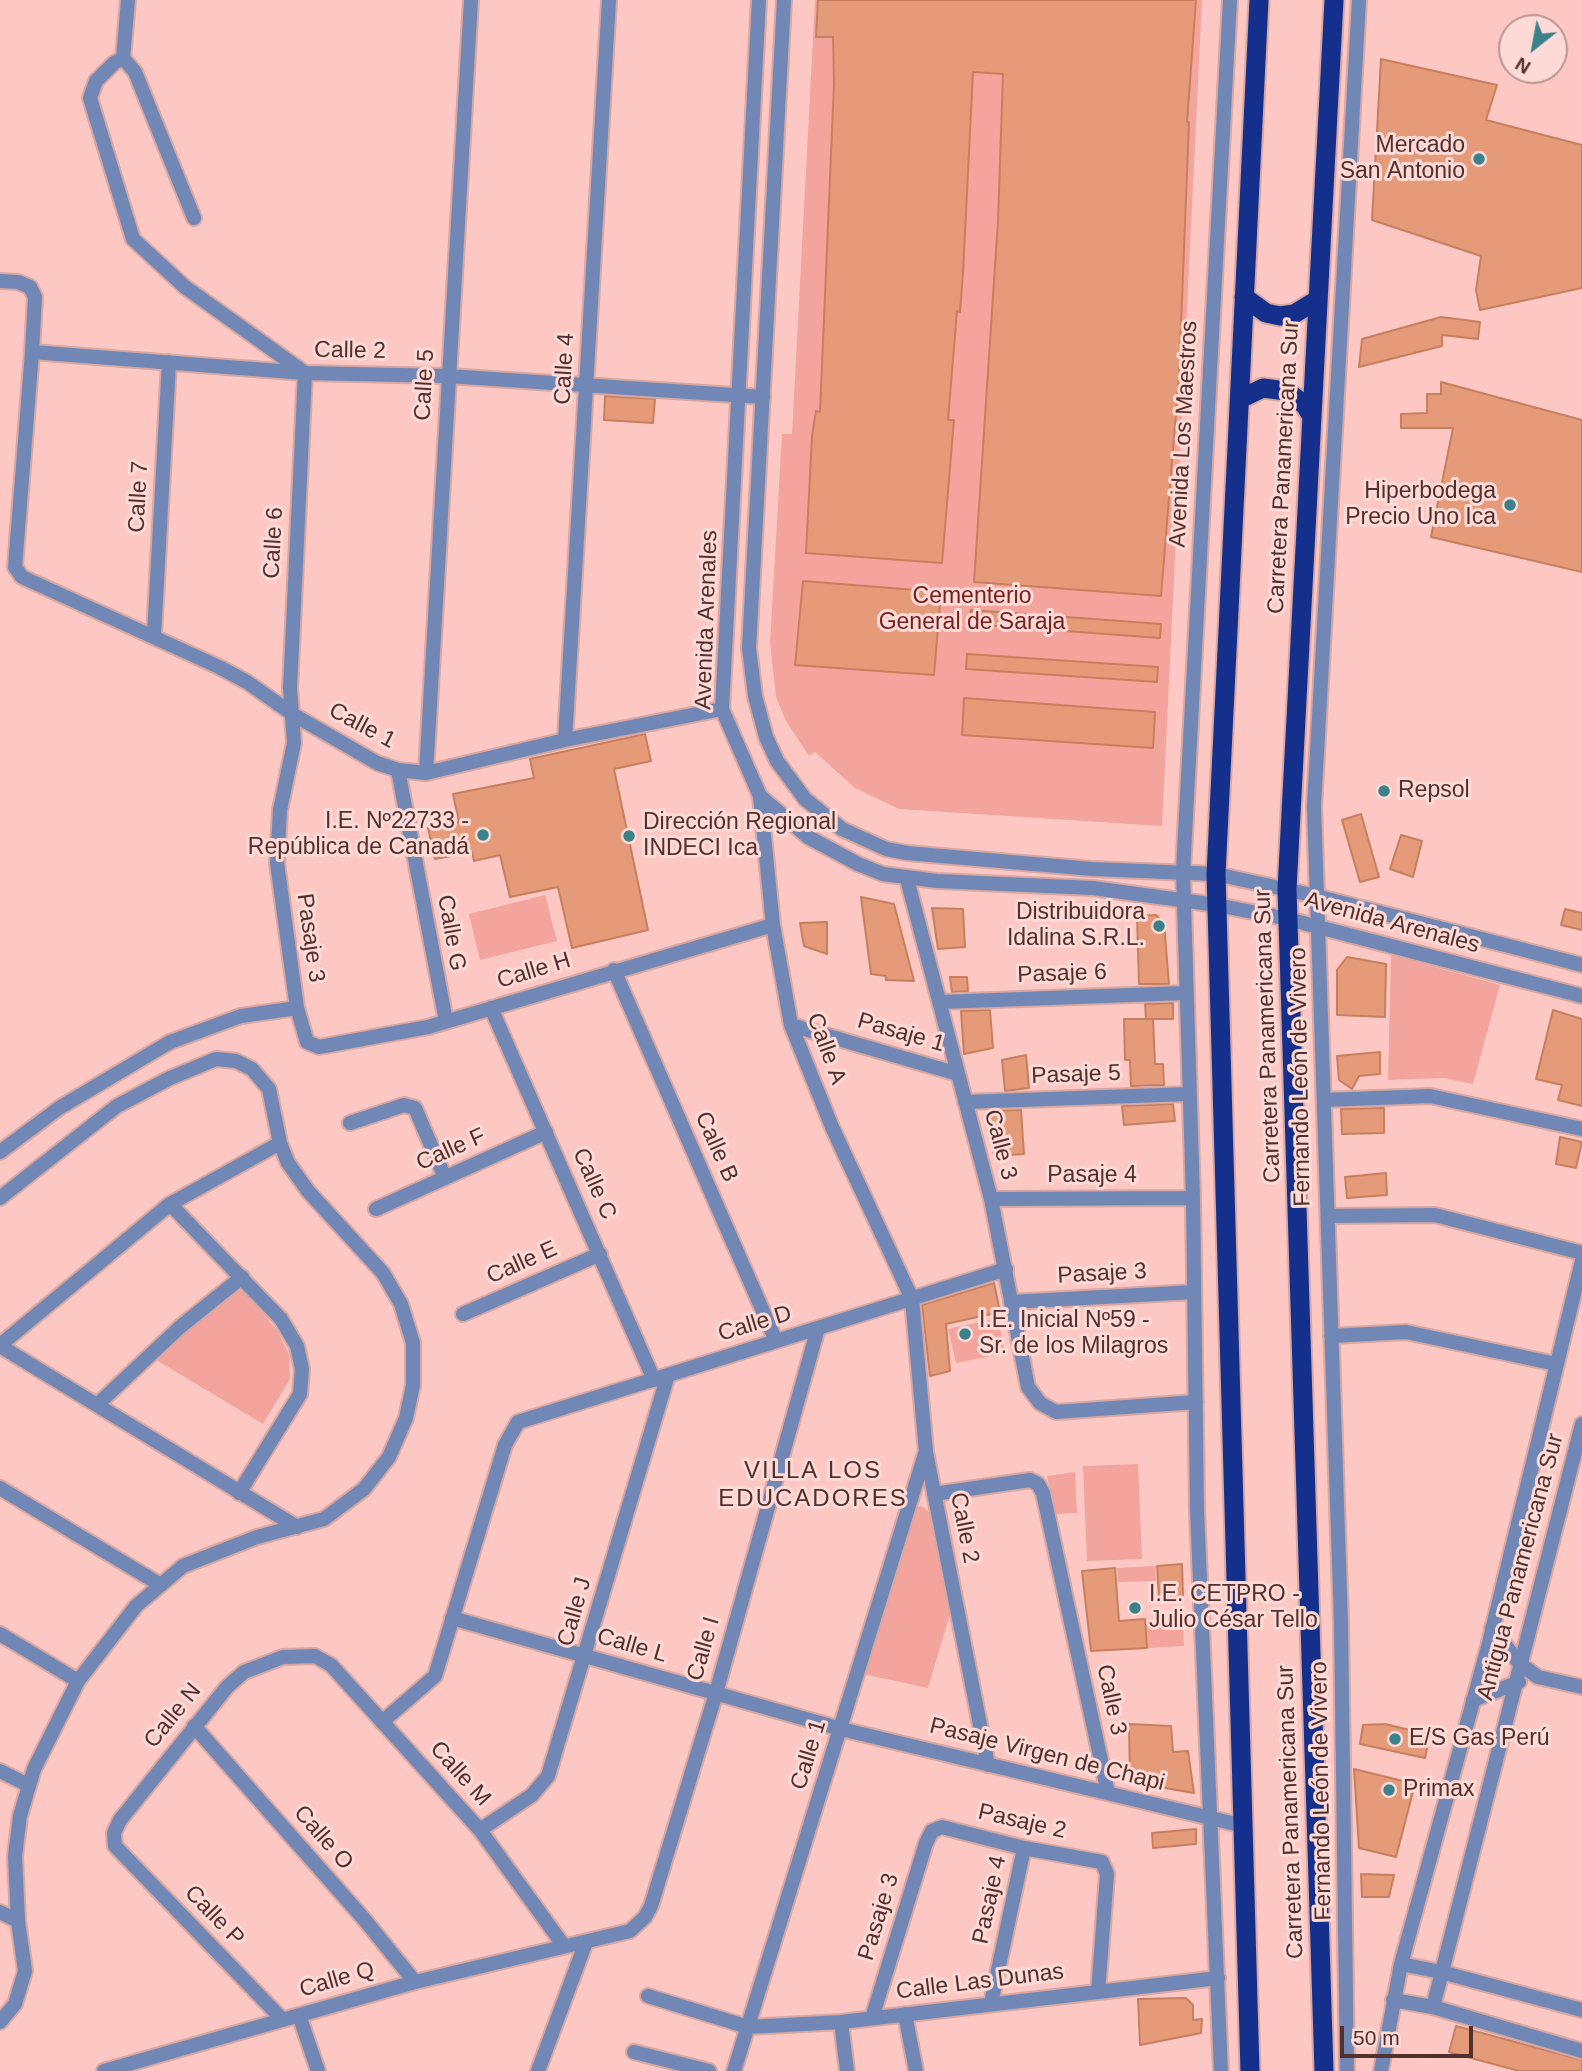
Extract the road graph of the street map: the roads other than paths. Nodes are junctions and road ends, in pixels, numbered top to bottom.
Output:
1 (128, 0) edge
2 (471, 0) edge
3 (609, 0) edge
4 (759, 0) edge
5 (784, 0) edge
6 (1230, 0) edge
7 (1259, 0) edge
8 (1334, 0) edge
9 (1359, 0) edge
10 (123, 58) junction
11 (194, 218) dead end
12 (0, 281) edge
13 (1244, 297) junction
14 (1317, 300) junction
15 (32, 352) junction
16 (169, 362) junction
17 (305, 373) junction
18 (448, 376) junction
19 (587, 385) junction
20 (739, 395) junction
21 (763, 397) junction
22 (1240, 399) junction
23 (1311, 415) junction
24 (154, 635) junction
25 (722, 709) junction
26 (294, 715) junction
27 (565, 740) junction
28 (398, 770) junction
29 (426, 773) junction
30 (760, 796) junction
31 (1183, 871) junction
32 (1216, 874) junction
33 (907, 879) junction
34 (1287, 889) junction
35 (1316, 896) junction
36 (1184, 900) junction
37 (1217, 905) junction
38 (1288, 919) junction
39 (773, 925) junction
40 (1320, 929) junction
41 (1582, 965) edge
42 (614, 970) junction
43 (1185, 993) junction
44 (1582, 996) edge
45 (940, 1002) junction
46 (297, 1008) junction
47 (491, 1008) junction
48 (446, 1021) junction
49 (791, 1025) junction
50 (307, 1042) joint
51 (958, 1074) junction
52 (1189, 1094) junction
53 (1324, 1100) junction
54 (965, 1102) junction
55 (350, 1123) dead end
56 (1582, 1129) edge
57 (545, 1132) junction
58 (279, 1143) junction
59 (0, 1152) edge
60 (445, 1178) junction
61 (0, 1198) edge
62 (1193, 1198) junction
63 (990, 1199) junction
64 (170, 1204) junction
65 (376, 1209) dead end
66 (1328, 1216) junction
67 (1582, 1253) edge
68 (600, 1254) junction
69 (1582, 1261) edge
70 (1006, 1269) junction
71 (242, 1277) junction
72 (1194, 1292) junction
73 (912, 1299) junction
74 (1011, 1302) junction
75 (463, 1314) dead end
76 (818, 1328) junction
77 (1331, 1335) junction
78 (776, 1341) junction
79 (0, 1346) edge
80 (1556, 1364) junction
81 (661, 1378) junction
82 (1196, 1402) junction
83 (97, 1405) junction
84 (1582, 1423) edge
85 (926, 1452) junction
86 (0, 1488) edge
87 (239, 1493) junction
88 (934, 1494) junction
89 (297, 1527) junction
90 (159, 1584) junction
91 (452, 1618) junction
92 (1492, 1628) junction
93 (0, 1634) edge
94 (303, 1656) joint
95 (586, 1656) junction
96 (1520, 1664) junction
97 (1538, 1677) junction
98 (78, 1681) junction
99 (1514, 1684) junction
100 (1582, 1688) edge
101 (716, 1693) junction
102 (1473, 1700) junction
103 (382, 1722) junction
104 (194, 1726) junction
105 (841, 1729) junction
106 (988, 1765) junction
107 (0, 1771) edge
108 (28, 1786) junction
109 (1108, 1793) junction
110 (1212, 1818) junction
111 (1244, 1826) junction
112 (480, 1830) junction
113 (932, 1831) joint
114 (115, 1846) joint
115 (1024, 1848) junction
116 (0, 1912) edge
117 (18, 1922) junction
118 (586, 1942) junction
119 (564, 1946) junction
120 (1401, 1964) junction
121 (1441, 1972) junction
122 (1218, 1978) junction
123 (415, 1982) junction
124 (1098, 1992) junction
125 (648, 1996) dead end
126 (1393, 2000) junction
127 (991, 2003) junction
128 (1433, 2007) junction
129 (1582, 2010) edge
130 (905, 2014) junction
131 (299, 2015) junction
132 (281, 2018) junction
133 (873, 2018) junction
134 (0, 2022) edge
135 (841, 2022) junction
136 (748, 2026) junction
137 (1582, 2051) edge
138 (634, 2052) dead end
139 (104, 2071) edge
140 (318, 2071) edge
141 (538, 2071) edge
142 (709, 2071) edge
143 (733, 2071) edge
144 (847, 2071) edge
145 (916, 2071) edge
146 (1221, 2071) edge
147 (1250, 2071) edge
148 (1324, 2071) edge
149 (1348, 2071) edge
150 (1381, 2071) edge

1 - 10 street
2 - 18 street, Calle 5
3 - 19 street, Calle 4
4 - 20 street, Avenida Arenales
5 - 21 street, Avenida Arenales
6 - 31 street, Avenida Los Maestros
7 - 13 highway, Carretera Panamericana Sur
8 - 14 highway, Carretera Panamericana Sur
9 - 35 street, Fernando León de Vivero
10 - 11 street
10 - 17 street
12 - 15 street
13 - 14 highway
13 - 22 highway, Carretera Panamericana Sur
14 - 23 highway, Carretera Panamericana Sur
15 - 16 street, Calle 2
15 - 24 street, Calle 1
16 - 17 street, Calle 2
16 - 24 street, Calle 7
17 - 18 street, Calle 2
17 - 26 street, Calle 6
18 - 19 street, Calle 2
18 - 29 street, Calle 5
19 - 20 street, Calle 2
19 - 27 street, Calle 4
20 - 21 street, Calle 2
20 - 25 street, Avenida Arenales
21 - 31 street, Avenida Arenales
22 - 23 highway
22 - 32 highway, Carretera Panamericana Sur
23 - 34 highway, Carretera Panamericana Sur
24 - 26 street, Calle 1
25 - 27 street, Calle 1
25 - 30 street, Avenida Arenales
26 - 28 street, Calle 1
26 - 46 street, Pasaje 3
27 - 29 street, Calle 1
28 - 29 street, Calle 1
28 - 48 street, Calle G
30 - 33 street, Avenida Arenales
30 - 39 street, Calle A
31 - 32 street, Avenida Arenales
31 - 36 street
32 - 34 street, Avenida Arenales
32 - 37 highway, Carretera Panamericana Sur
33 - 36 street, Avenida Arenales
33 - 45 street, Calle 3
34 - 35 street, Avenida Arenales
34 - 38 highway, Carretera Panamericana Sur
35 - 40 street, Fernando León de Vivero
35 - 41 street, Avenida Arenales
36 - 37 street, Avenida Arenales
36 - 43 street
37 - 38 street, Avenida Arenales
37 - 111 highway, Carretera Panamericana Sur
38 - 40 street, Avenida Arenales
38 - 148 highway, Carretera Panamericana Sur
39 - 42 street, Calle H
39 - 49 street, Calle A
40 - 44 street, Avenida Arenales
40 - 53 street, Fernando León de Vivero
42 - 47 street, Calle H
42 - 78 street, Calle B
43 - 45 street, Pasaje 6
43 - 52 street
45 - 51 street, Calle 3
46 - 50 street, Pasaje 3
46 - 59 street
47 - 48 street, Calle H
47 - 57 street, Calle C
48 - 50 street, Calle H
49 - 51 street, Pasaje 1
49 - 73 street, Calle A
51 - 54 street, Calle 3
52 - 54 street, Pasaje 5
52 - 62 street
53 - 56 street
53 - 66 street, Fernando León de Vivero
54 - 63 street, Calle 3
55 - 60 street
57 - 60 street, Calle F
57 - 68 street, Calle C
58 - 61 street
58 - 64 street
58 - 89 street
60 - 65 street, Calle F
62 - 63 street, Pasaje 4
62 - 72 street
63 - 70 street, Calle 3
64 - 71 street
64 - 79 street
66 - 67 street
66 - 77 street, Fernando León de Vivero
68 - 75 street, Calle E
68 - 81 street, Calle C
69 - 80 street
70 - 73 street, Calle D
70 - 74 street, Calle 3
71 - 83 street
71 - 87 street
72 - 74 street, Pasaje 3
72 - 82 street
73 - 76 street, Calle D
73 - 85 street, Calle 2
74 - 82 street, Calle 3
76 - 78 street, Calle D
76 - 101 street, Calle I
77 - 80 street
77 - 149 street, Fernando León de Vivero
78 - 81 street, Calle D
79 - 83 street
80 - 92 street
81 - 91 street, Calle D
81 - 95 street, Calle J
82 - 110 street
83 - 87 street
84 - 96 street, Antigua Panamericana Sur
85 - 88 street, Calle 2
85 - 105 street, Calle 1
86 - 90 street
87 - 89 street
88 - 106 street, Calle 2
88 - 109 street, Calle 3
89 - 90 street
90 - 98 street
91 - 95 street, Calle L
91 - 103 street
92 - 96 street
92 - 102 street
93 - 98 street
94 - 103 street, Calle M
94 - 104 street, Calle N
95 - 101 street, Calle L
95 - 112 street, Calle J
96 - 97 street
96 - 99 street, Antigua Panamericana Sur
97 - 99 street
97 - 100 street
98 - 108 street
99 - 102 street
99 - 121 street, Antigua Panamericana Sur
101 - 105 street, Calle L
101 - 118 street, Calle I
102 - 120 street
103 - 112 street, Calle M
104 - 114 street, Calle N
104 - 123 street, Calle O
105 - 106 street, Pasaje Virgen de Chapi
105 - 136 street, Calle 1
106 - 109 street, Pasaje Virgen de Chapi
107 - 108 street
108 - 117 street
109 - 110 street, Pasaje Virgen de Chapi
110 - 111 street, Pasaje Virgen de Chapi
110 - 122 street
111 - 147 highway, Carretera Panamericana Sur
112 - 119 street, Calle M
113 - 115 street, Pasaje 2
113 - 133 street, Pasaje 3
114 - 132 street, Calle P
115 - 124 street, Pasaje 2
115 - 127 street, Pasaje 4
116 - 117 street
117 - 134 street
118 - 119 street, Calle Q
118 - 141 street
119 - 123 street, Calle Q
120 - 121 street
120 - 126 street
121 - 128 street, Antigua Panamericana Sur
121 - 129 street
122 - 124 street, Calle Las Dunas
122 - 146 street
123 - 131 street, Calle Q
124 - 127 street, Calle Las Dunas
125 - 136 street
126 - 128 street
126 - 150 street
127 - 130 street, Calle Las Dunas
128 - 137 street
130 - 133 street, Calle Las Dunas
130 - 145 street
131 - 132 street, Calle Q
131 - 140 street
132 - 139 street, Calle Q
133 - 135 street, Calle Las Dunas
135 - 136 street, Calle Las Dunas
135 - 144 street
136 - 143 street, Calle 1
138 - 142 street

